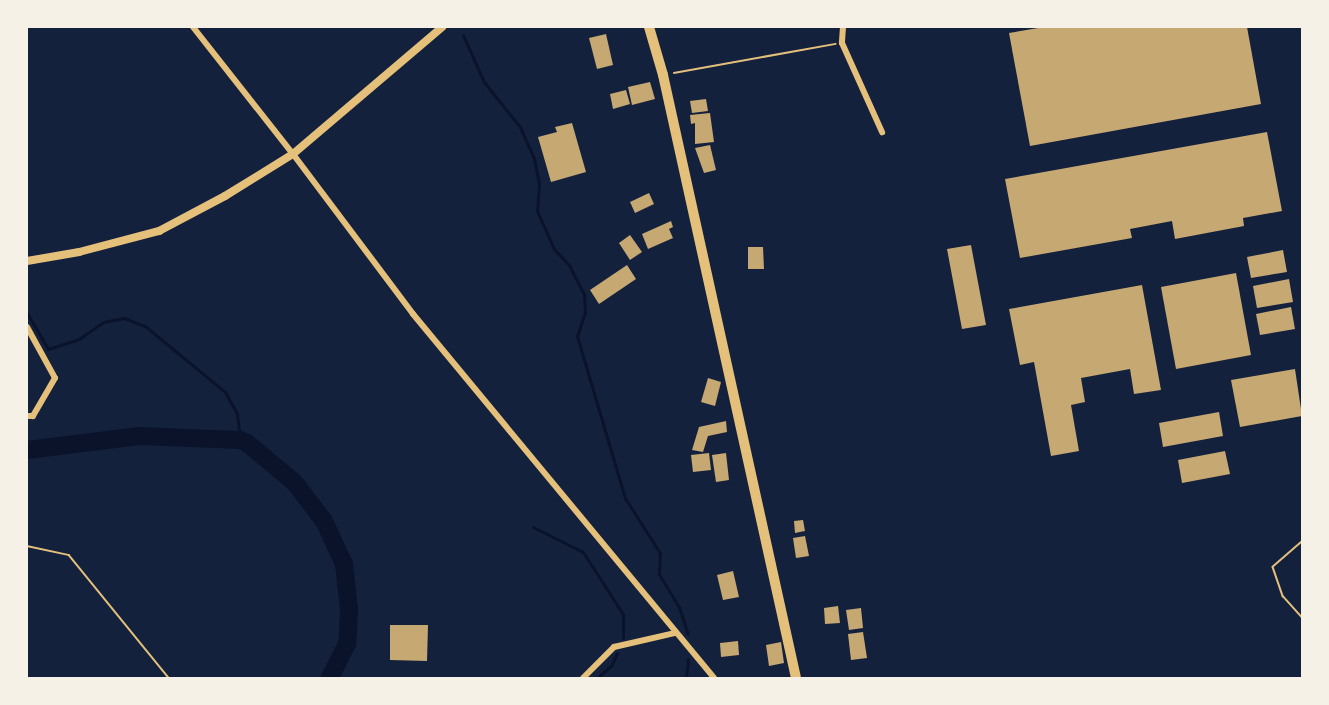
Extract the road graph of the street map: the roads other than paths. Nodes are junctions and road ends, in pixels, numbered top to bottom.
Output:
1 (193, 27) edge
2 (442, 27) edge
3 (649, 27) edge
4 (843, 27) edge
5 (882, 132) dead end
6 (293, 154) junction
7 (27, 261) edge
8 (27, 327) edge
9 (27, 416) edge
10 (675, 633) junction
11 (584, 678) edge
12 (714, 678) edge
13 (796, 678) edge

1 - 6 street
2 - 6 street
3 - 13 highway
4 - 5 street
6 - 7 street
6 - 10 street
8 - 9 street
10 - 11 street
10 - 12 street

